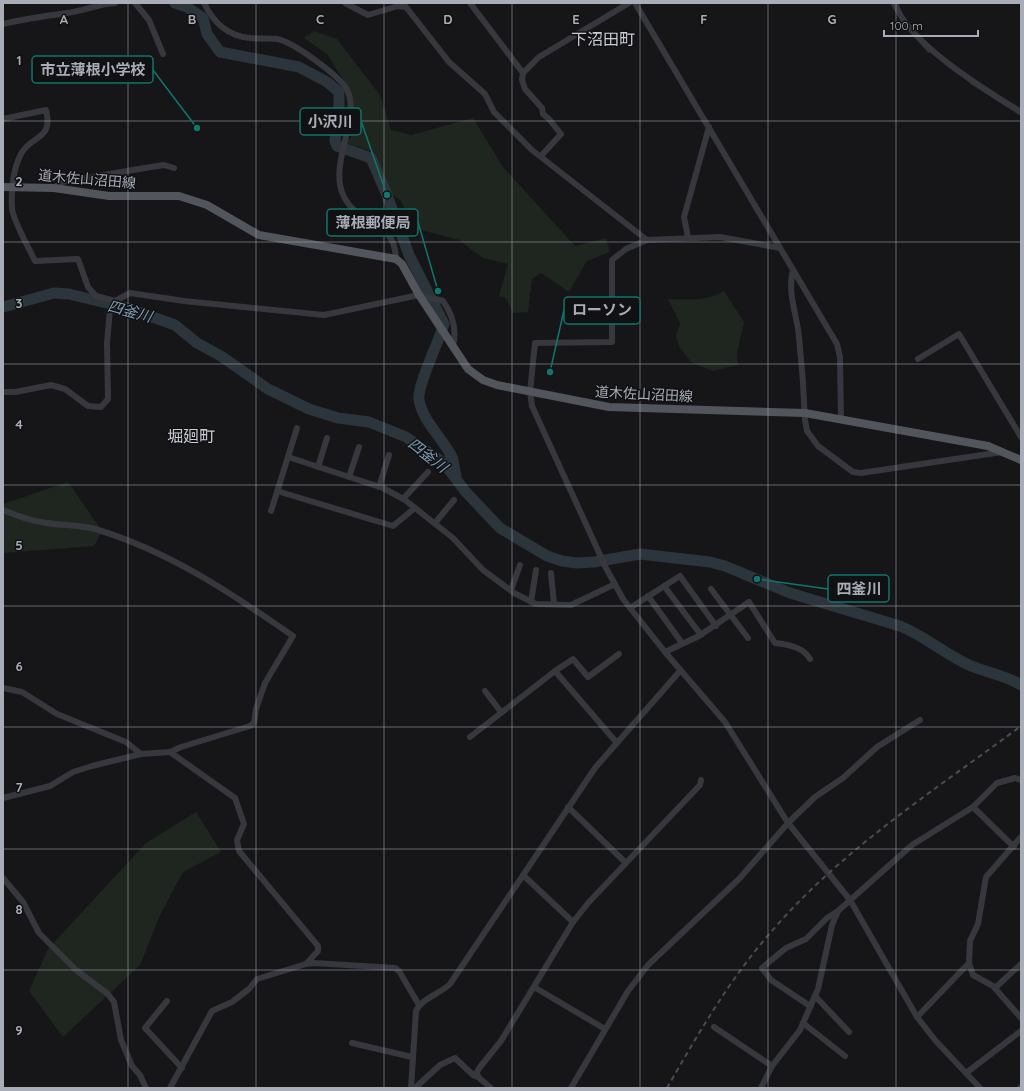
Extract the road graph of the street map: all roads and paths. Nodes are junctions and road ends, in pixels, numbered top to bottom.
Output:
1 (115, 3) edge
2 (135, 3) edge
3 (204, 3) edge
4 (345, 3) edge
5 (470, 3) edge
6 (629, 3) edge
7 (635, 3) edge
8 (895, 3) edge
9 (3, 24) edge
10 (162, 54) dead end
11 (523, 73) junction
12 (1021, 112) edge
13 (3, 119) edge
14 (709, 127) junction
15 (541, 156) junction
16 (174, 168) dead end
17 (12, 187) junction
18 (3, 188) edge
19 (54, 188) junction
20 (688, 237) junction
21 (647, 240) junction
22 (780, 248) junction
23 (396, 259) junction
24 (793, 270) junction
25 (420, 296) junction
26 (115, 301) junction
27 (453, 346) junction
28 (918, 359) dead end
29 (3, 392) edge
30 (530, 392) junction
31 (805, 413) junction
32 (841, 418) junction
33 (297, 428) dead end
34 (1021, 437) edge
35 (327, 438) dead end
36 (359, 447) dead end
37 (1004, 451) junction
38 (389, 455) dead end
39 (288, 457) junction
40 (1021, 460) edge
41 (318, 467) junction
42 (428, 472) dead end
43 (349, 477) junction
44 (380, 487) junction
45 (277, 490) junction
46 (403, 499) junction
47 (454, 500) dead end
48 (415, 508) junction
49 (3, 510) edge
50 (271, 511) dead end
51 (435, 523) junction
52 (520, 565) dead end
53 (536, 570) dead end
54 (551, 573) dead end
55 (615, 584) junction
56 (664, 586) junction
57 (711, 589) dead end
58 (511, 590) junction
59 (648, 596) junction
60 (531, 602) junction
61 (554, 604) junction
62 (630, 608) junction
63 (731, 615) junction
64 (716, 626) junction
65 (701, 635) junction
66 (748, 638) dead end
67 (682, 643) junction
68 (665, 652) junction
69 (619, 654) dead end
70 (810, 659) dead end
71 (680, 670) junction
72 (555, 671) junction
73 (3, 688) edge
74 (485, 691) dead end
75 (501, 712) junction
76 (920, 720) dead end
77 (470, 737) dead end
78 (617, 743) junction
79 (170, 752) junction
80 (141, 754) junction
81 (701, 780) dead end
82 (1021, 780) edge
83 (3, 798) edge
84 (568, 807) junction
85 (973, 807) junction
86 (788, 823) junction
87 (1021, 837) edge
88 (1014, 847) junction
89 (626, 863) junction
90 (523, 875) junction
91 (3, 878) edge
92 (850, 900) junction
93 (838, 911) junction
94 (573, 922) junction
95 (969, 963) junction
96 (306, 964) junction
97 (1021, 964) edge
98 (534, 987) junction
99 (996, 988) junction
100 (815, 996) junction
101 (167, 1001) dead end
102 (419, 1005) junction
103 (810, 1006) junction
104 (917, 1017) junction
105 (1021, 1018) edge
106 (803, 1023) junction
107 (714, 1027) dead end
108 (605, 1029) junction
109 (850, 1032) dead end
110 (1021, 1032) edge
111 (352, 1043) dead end
112 (845, 1056) dead end
113 (412, 1057) junction
114 (772, 1066) junction
115 (182, 1068) junction
116 (966, 1073) junction
117 (478, 1077) junction
118 (146, 1088) edge
119 (170, 1088) edge
120 (411, 1088) edge
121 (415, 1088) edge
122 (491, 1088) edge
123 (572, 1088) edge
124 (761, 1088) edge
125 (980, 1088) edge

1 - 9 street
2 - 10 street
3 - 23 street
4 - 15 street
5 - 11 street
6 - 11 street
7 - 14 street
8 - 12 street
11 - 15 street
13 - 17 street
14 - 20 street
14 - 22 street
15 - 21 street
16 - 19 street
17 - 18 main road, 道木佐山沼田線
17 - 19 main road, 道木佐山沼田線
17 - 26 street
19 - 23 main road, 道木佐山沼田線
20 - 21 street
20 - 22 street
21 - 30 street
22 - 24 street
23 - 25 main road, 道木佐山沼田線
24 - 31 street
24 - 32 street
25 - 26 street
25 - 27 main road, 道木佐山沼田線
25 - 27 street
26 - 29 street
27 - 30 main road, 道木佐山沼田線
28 - 34 street
30 - 31 main road, 道木佐山沼田線
30 - 55 street
31 - 32 main road, 道木佐山沼田線
31 - 37 street
32 - 37 main road, 道木佐山沼田線
33 - 39 street
35 - 41 street
36 - 43 street
37 - 40 main road, 道木佐山沼田線
38 - 44 street
39 - 41 street
39 - 45 street
41 - 43 street
42 - 46 street
43 - 44 street
44 - 46 street
45 - 48 street
45 - 50 street
46 - 48 street
47 - 51 street
48 - 51 street
49 - 79 street
51 - 58 street
52 - 58 street
53 - 60 street
54 - 61 street
55 - 61 street
55 - 62 street
56 - 59 street
56 - 64 street
56 - 65 street
57 - 63 street
58 - 60 street
59 - 62 street
59 - 67 street
60 - 61 street
62 - 68 street
63 - 64 street
63 - 66 street
63 - 70 street
64 - 65 street
65 - 67 street
67 - 68 street
68 - 71 street
69 - 72 street
71 - 78 street
71 - 86 street
72 - 75 street
72 - 78 street
73 - 80 street
74 - 75 street
75 - 77 street
76 - 86 street
78 - 84 street
79 - 80 street
79 - 96 street
80 - 83 street
81 - 89 street
82 - 85 street
84 - 89 street
84 - 90 street
85 - 88 street
85 - 92 street
86 - 92 street
86 - 108 street
87 - 88 street
88 - 95 street
89 - 94 street
90 - 94 street
90 - 102 street
91 - 118 street
92 - 93 street
92 - 104 street
93 - 100 street
93 - 103 street
94 - 98 street
95 - 99 street
95 - 104 street
96 - 102 street
96 - 115 street
97 - 99 street
98 - 108 street
98 - 117 street
99 - 105 street
100 - 103 street
100 - 109 street
101 - 115 street
102 - 113 street
103 - 106 street
104 - 116 street
106 - 112 street
106 - 114 street
107 - 114 street
108 - 123 street
110 - 116 street
111 - 113 street
113 - 120 street
114 - 124 street
115 - 119 street
116 - 125 street
117 - 121 street
117 - 122 street

